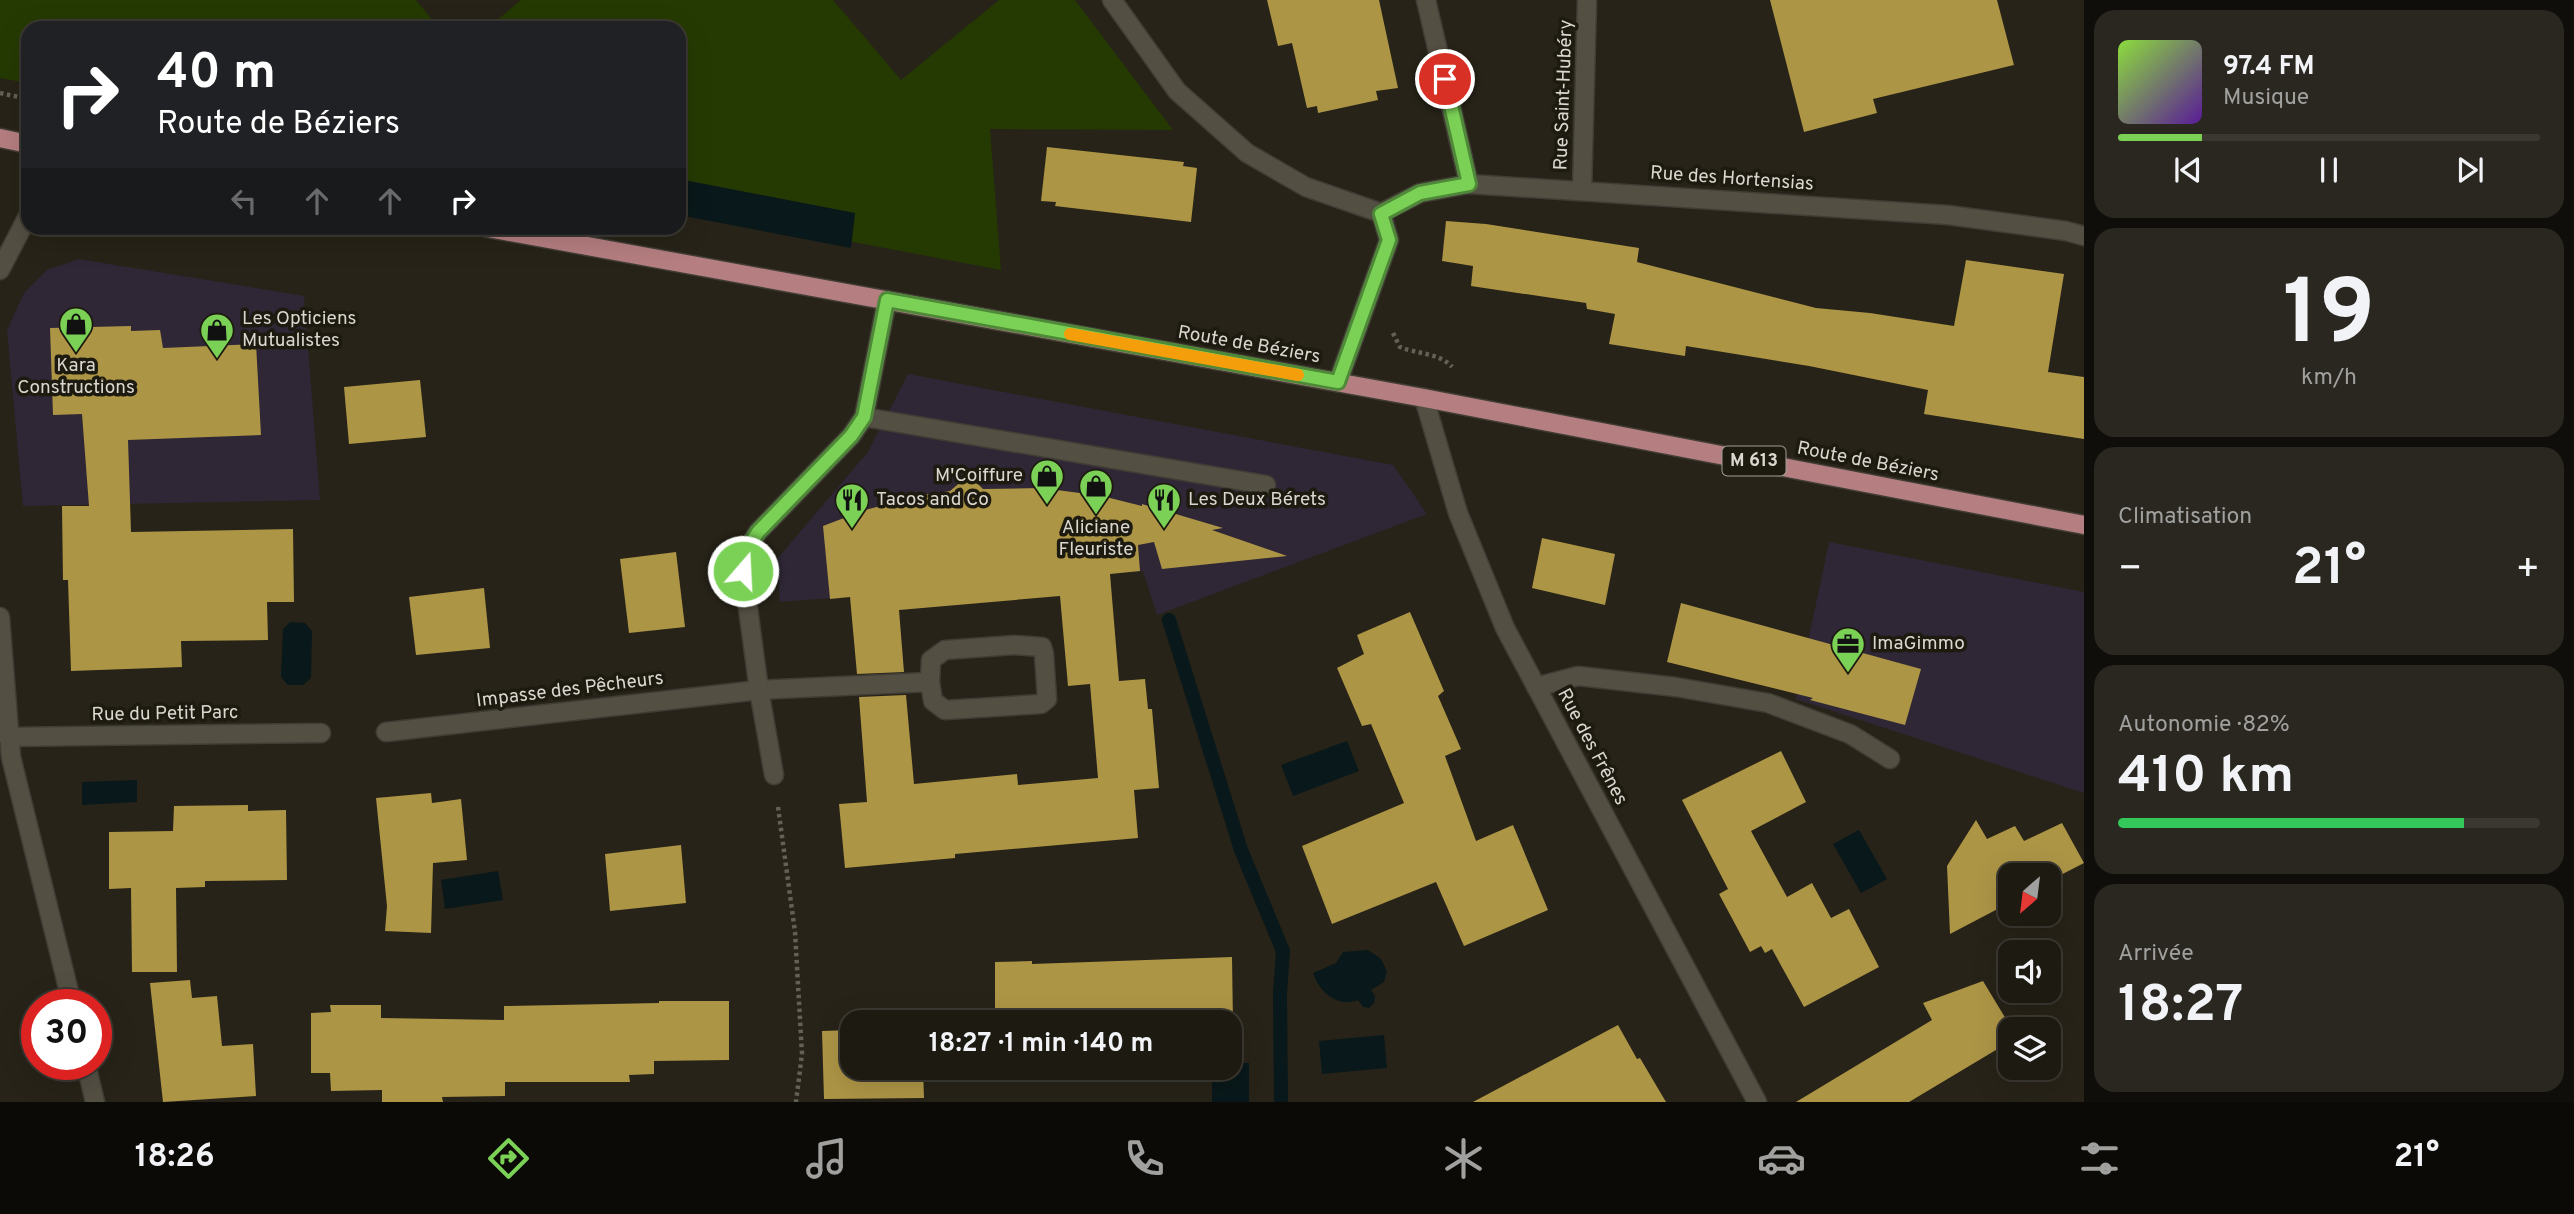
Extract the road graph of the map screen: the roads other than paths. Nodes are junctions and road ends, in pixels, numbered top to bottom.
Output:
1 (1112, 0) edge
2 (1426, 0) edge
3 (1587, 0) edge
4 (0, 138) edge
5 (21, 142) edge
6 (1469, 184) junction
7 (1582, 191) junction
8 (1381, 214) junction
9 (21, 230) edge
10 (527, 235) edge
11 (2084, 236) edge
12 (0, 270) edge
13 (887, 300) junction
14 (1338, 382) junction
15 (1424, 398) junction
16 (864, 417) junction
17 (1266, 485) dead end
18 (2084, 526) edge
19 (0, 617) edge
20 (930, 682) junction
21 (1536, 687) junction
22 (759, 690) junction
23 (386, 732) dead end
24 (321, 733) dead end
25 (8, 737) junction
26 (1890, 759) dead end
27 (774, 775) road end
28 (68, 989) edge
29 (90, 1080) edge
30 (95, 1102) edge
31 (1757, 1102) edge

1 - 8 street
2 - 6 street
3 - 7 street, Rue Saint-Hubéry
4 - 5 main road
6 - 7 street, Rue des Hortensias
6 - 8 street, Rue des Hortensias
7 - 11 street, Rue des Hortensias
8 - 14 street
9 - 12 street
10 - 13 main road, Route de Béziers / M 613
13 - 14 main road, Route de Béziers / M 613
13 - 16 street
14 - 15 main road, Route de Béziers / M 613
15 - 18 main road, Route de Béziers / M 613
15 - 21 street, Rue des Frênes
16 - 17 street
16 - 22 street
19 - 25 street
20 - 20 street
20 - 22 street, Impasse des Pêcheurs
21 - 26 street
21 - 31 street, Rue des Frênes
22 - 23 street, Impasse des Pêcheurs
22 - 27 street
24 - 25 street, Rue du Petit Parc
25 - 28 street
29 - 30 street

